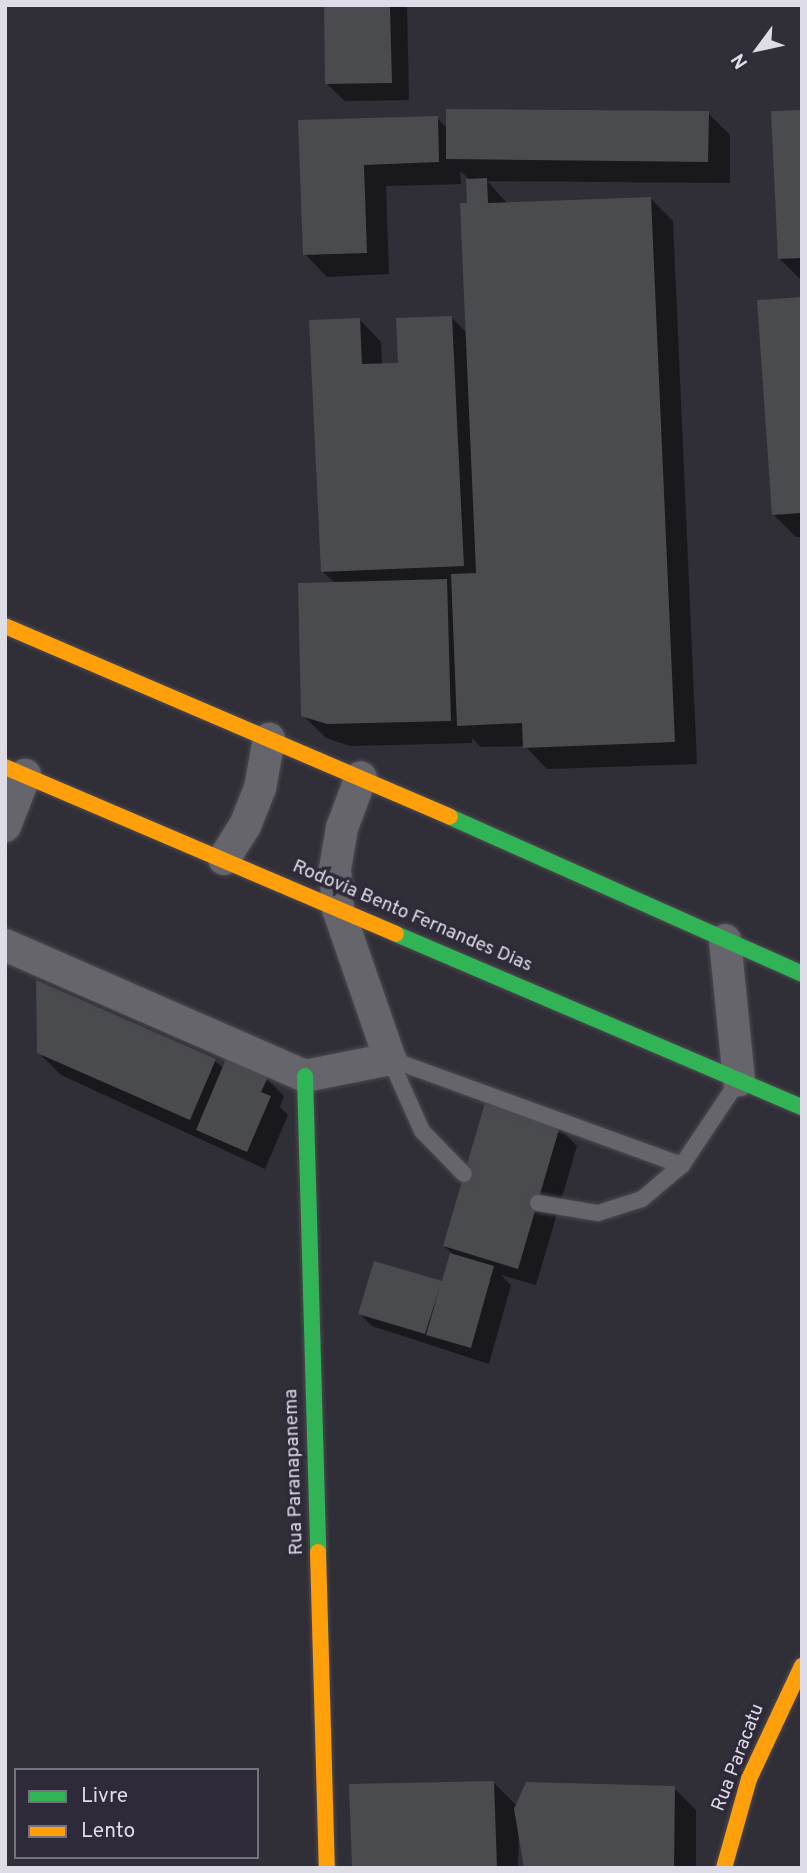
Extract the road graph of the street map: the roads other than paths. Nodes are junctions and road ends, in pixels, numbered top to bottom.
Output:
1 (5, 626) edge
2 (269, 739) junction
3 (15, 771) edge
4 (360, 777) junction
5 (5, 826) edge
6 (224, 859) junction
7 (338, 909) junction
8 (724, 940) junction
9 (5, 944) edge
10 (802, 974) edge
11 (390, 1059) junction
12 (305, 1076) junction
13 (739, 1080) junction
14 (802, 1107) edge
15 (682, 1165) junction
16 (464, 1174) dead end
17 (537, 1202) dead end
18 (802, 1666) edge
19 (327, 1868) edge
20 (724, 1868) edge

1 - 2 main road
2 - 4 main road
2 - 6 street
3 - 5 street
3 - 6 main road, Rodovia Bento Fernandes Dias
4 - 7 street
4 - 8 main road
6 - 7 main road, Rodovia Bento Fernandes Dias
7 - 11 street
7 - 13 main road, Rodovia Bento Fernandes Dias
8 - 10 main road
8 - 13 street
9 - 12 street
11 - 12 street
11 - 15 lane
11 - 16 lane
12 - 19 main road, Rua Paranapanema
13 - 14 main road, Rodovia Bento Fernandes Dias
13 - 15 lane
15 - 17 lane
18 - 20 main road, Rua Paracatu

